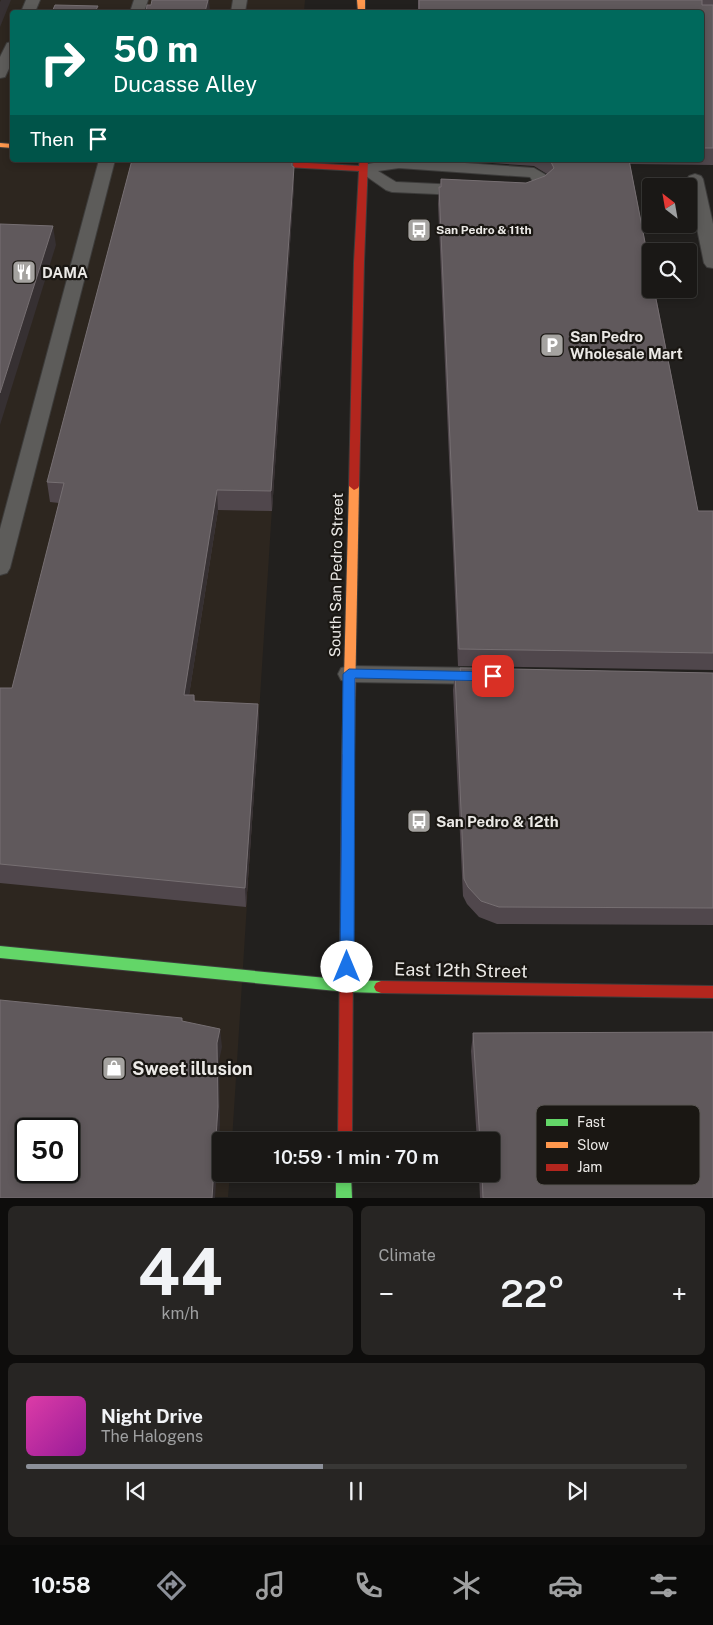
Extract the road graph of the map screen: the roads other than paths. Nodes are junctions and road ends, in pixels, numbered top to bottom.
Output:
1 (10, 51) edge
2 (0, 74) edge
3 (107, 162) edge
4 (290, 162) edge
5 (364, 164) edge
6 (698, 197) edge
7 (713, 263) edge
8 (0, 568) edge
9 (349, 674) junction
10 (503, 677) edge
11 (0, 952) edge
12 (347, 986) junction
13 (713, 992) edge
14 (345, 1132) edge
15 (344, 1182) edge
16 (344, 1198) edge

1 - 2 lane
3 - 8 lane
4 - 5 main road
5 - 5 lane
5 - 9 main road, South San Pedro Street
6 - 7 lane
9 - 10 lane
9 - 12 main road, South San Pedro Street
11 - 12 main road, East 12th Street
12 - 13 main road, East 12th Street
12 - 14 main road, South San Pedro Street
15 - 16 main road

